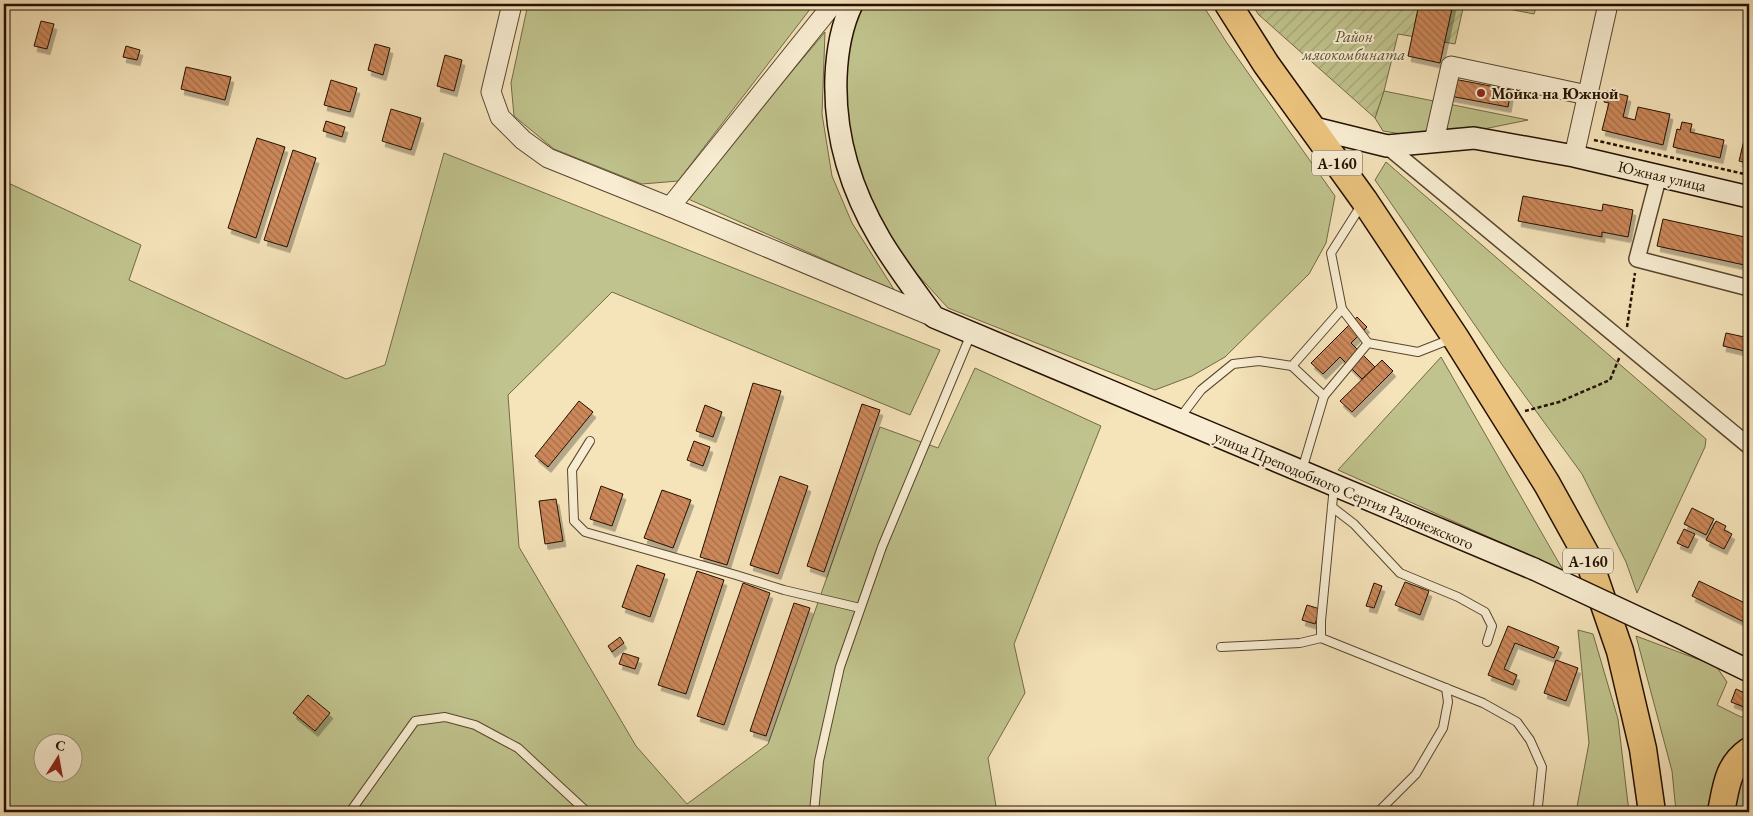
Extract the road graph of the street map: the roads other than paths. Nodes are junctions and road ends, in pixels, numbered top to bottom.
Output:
1 (512, 4) edge
2 (834, 4) edge
3 (839, 4) edge
4 (852, 4) edge
5 (1216, 4) edge
6 (1228, 4) edge
7 (1608, 4) edge
8 (820, 21) junction
9 (1266, 64) junction
10 (1588, 95) junction
11 (1310, 127) junction
12 (1434, 141) junction
13 (1387, 146) junction
14 (1576, 146) junction
15 (1659, 176) junction
16 (1749, 197) edge
17 (1364, 200) junction
18 (670, 206) junction
19 (1749, 288) edge
20 (1342, 309) junction
21 (934, 317) junction
22 (971, 334) junction
23 (1455, 337) junction
24 (1368, 343) junction
25 (1292, 366) junction
26 (1324, 396) junction
27 (1177, 420) junction
28 (590, 442) dead end
29 (1749, 446) edge
30 (1301, 472) junction
31 (1334, 486) junction
32 (1332, 507) junction
33 (860, 608) junction
34 (1322, 638) junction
35 (1487, 642) dead end
36 (1221, 647) dead end
37 (1749, 671) edge
38 (1446, 688) junction
39 (1749, 751) edge
40 (350, 812) edge
41 (587, 812) edge
42 (814, 812) edge
43 (1378, 812) edge
44 (1535, 812) edge
45 (1652, 812) edge
46 (1721, 812) edge

1 - 18 street
2 - 8 street
3 - 8 street
4 - 21 main road
5 - 9 main road
6 - 9 highway, А-160
7 - 10 street
8 - 18 street
9 - 11 highway, А-160
10 - 12 street
10 - 14 street
11 - 13 main road, Южная улица
11 - 17 highway, А-160
12 - 13 main road, Южная улица
12 - 14 main road, Южная улица
13 - 29 street
14 - 15 main road, Южная улица
15 - 16 main road, Южная улица
15 - 19 street
17 - 20 lane
17 - 23 highway, А-160
18 - 21 street
20 - 24 lane
20 - 25 lane
21 - 22 main road, улица Преподобного Сергия Радонежского
22 - 27 main road, улица Преподобного Сергия Радонежского
22 - 33 lane
23 - 24 lane
23 - 45 highway, А-160
24 - 26 lane
25 - 26 lane
25 - 27 lane
26 - 30 lane
27 - 30 main road, улица Преподобного Сергия Радонежского
28 - 33 lane
30 - 31 main road, улица Преподобного Сергия Радонежского
31 - 32 lane
31 - 37 main road, улица Преподобного Сергия Радонежского, bridge
32 - 34 lane
32 - 35 lane
33 - 42 lane
34 - 36 lane
34 - 38 lane
38 - 43 lane
38 - 44 lane
39 - 46 highway
40 - 41 lane

